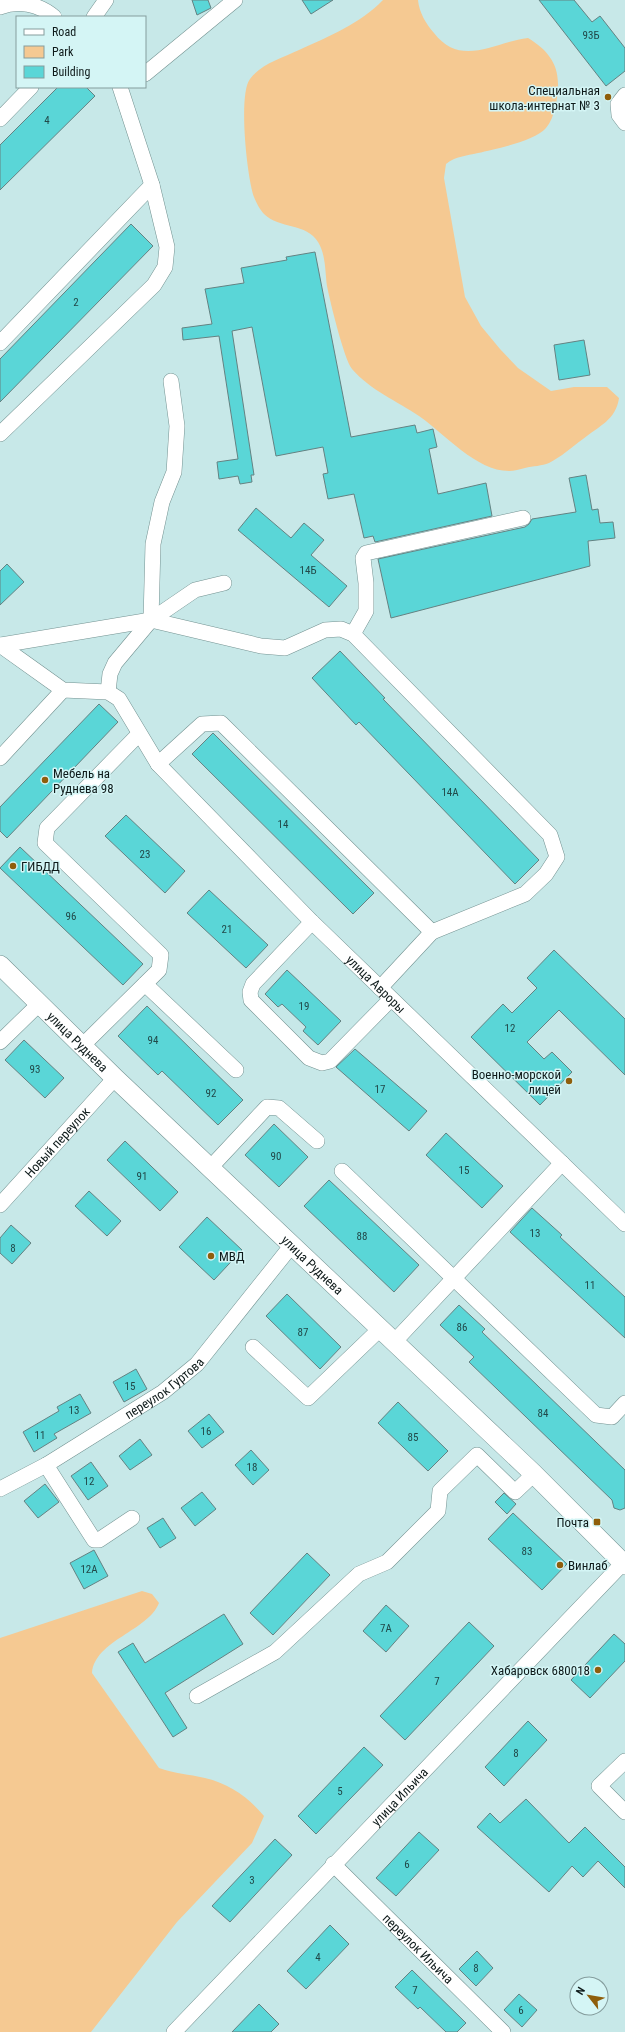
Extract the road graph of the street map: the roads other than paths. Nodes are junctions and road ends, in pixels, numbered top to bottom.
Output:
1 (106, 0) edge
2 (235, 0) edge
3 (3, 3) edge
4 (40, 3) edge
5 (53, 16) edge
6 (95, 16) edge
7 (146, 73) edge
8 (30, 88) edge
9 (125, 89) edge
10 (625, 95) edge
11 (0, 119) edge
12 (625, 123) edge
13 (152, 185) junction
14 (0, 343) edge
15 (171, 381) dead end
16 (0, 434) edge
17 (523, 518) dead end
18 (224, 583) dead end
19 (152, 620) junction
20 (353, 634) junction
21 (0, 645) edge
22 (63, 690) junction
23 (108, 692) junction
24 (139, 734) junction
25 (0, 758) edge
26 (158, 764) junction
27 (312, 922) junction
28 (432, 932) junction
29 (0, 965) edge
30 (145, 984) junction
31 (380, 988) junction
32 (391, 999) junction
33 (39, 1004) junction
34 (0, 1042) edge
35 (82, 1046) junction
36 (236, 1070) dead end
37 (115, 1078) junction
38 (317, 1141) dead end
39 (562, 1162) junction
40 (210, 1168) junction
41 (342, 1171) dead end
42 (0, 1205) edge
43 (625, 1224) edge
44 (292, 1245) junction
45 (453, 1277) junction
46 (381, 1328) junction
47 (395, 1341) junction
48 (253, 1347) dead end
49 (625, 1403) edge
50 (46, 1465) junction
51 (534, 1474) junction
52 (0, 1489) edge
53 (132, 1518) dead end
54 (624, 1563) edge
55 (197, 1696) dead end
56 (625, 1761) edge
57 (625, 1812) edge
58 (333, 1864) junction
59 (174, 2032) edge
60 (503, 2032) edge

1 - 6 street
2 - 7 street
3 - 4 street
4 - 5 street
8 - 11 street
9 - 13 street
10 - 12 street
13 - 14 street
13 - 16 street
15 - 19 street
17 - 20 street
18 - 19 street
19 - 20 street
19 - 21 street
19 - 23 street
20 - 28 street
21 - 22 street
22 - 23 street
22 - 25 street
23 - 24 street, улица Авроры
24 - 26 street, улица Авроры
24 - 30 street
26 - 27 street, улица Авроры
26 - 28 street
27 - 31 street, улица Авроры
27 - 32 street
28 - 31 street
29 - 33 main road, улица Руднева
30 - 35 street
30 - 36 street
31 - 32 street, улица Авроры
32 - 39 street, улица Авроры
33 - 34 street
33 - 35 main road, улица Руднева
35 - 37 main road, улица Руднева
37 - 40 main road, улица Руднева
37 - 42 street, Новый переулок
38 - 40 street
39 - 43 street, улица Авроры
39 - 45 street
40 - 44 main road, улица Руднева
41 - 45 street
44 - 46 main road, улица Руднева
44 - 50 street, переулок Гуртова
45 - 47 street
45 - 49 street
46 - 47 main road, улица Руднева
46 - 48 street
47 - 51 main road, улица Руднева
50 - 52 street, переулок Гуртова
50 - 53 street
51 - 54 main road, улица Руднева
51 - 55 street
54 - 58 street, улица Ильича
56 - 57 street
58 - 59 street, улица Ильича
58 - 60 street, переулок Ильича

